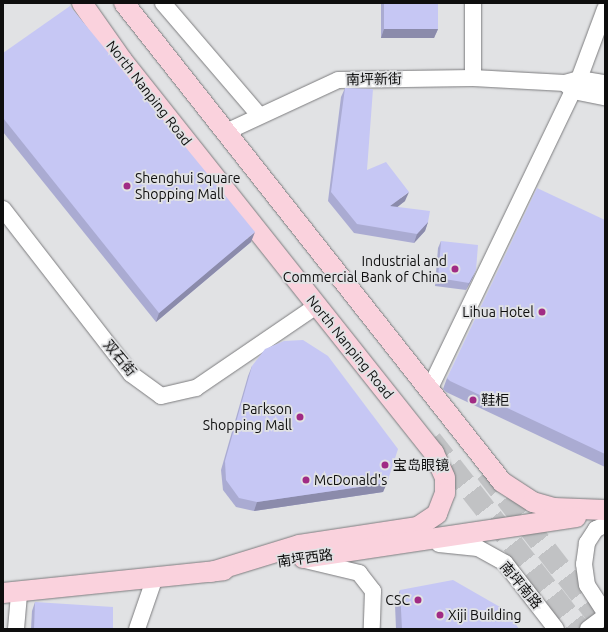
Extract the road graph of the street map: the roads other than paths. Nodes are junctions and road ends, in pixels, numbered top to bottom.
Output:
1 (82, 3) edge
2 (124, 3) edge
3 (163, 3) edge
4 (473, 3) edge
5 (605, 9) edge
6 (473, 78) junction
7 (605, 83) edge
8 (572, 84) junction
9 (605, 96) edge
10 (258, 114) junction
11 (226, 132) junction
12 (3, 209) edge
13 (316, 306) junction
14 (429, 390) junction
15 (605, 512) edge
16 (605, 525) edge
17 (409, 544) junction
18 (300, 559) junction
19 (211, 572) junction
20 (154, 580) junction
21 (11, 593) edge
22 (605, 612) edge
23 (605, 616) edge
24 (16, 629) edge
25 (138, 629) edge
26 (372, 629) edge
27 (556, 629) edge
28 (588, 629) edge

1 - 13 main road, North Nanping Road
2 - 11 main road
3 - 10 street
4 - 6 street
5 - 8 street
6 - 8 street, 南坪新街
6 - 10 street, 南坪新街
7 - 8 street
8 - 9 street
8 - 14 street
10 - 11 street, 南坪新街
11 - 14 main road
12 - 13 street, 双石街
13 - 19 main road, North Nanping Road
14 - 15 main road
15 - 17 main road, 南坪西路
16 - 22 street
17 - 18 main road, 南坪西路
17 - 27 street, 南坪南路
18 - 19 main road, 南坪西路
18 - 26 street
19 - 20 main road, 南坪西路
20 - 21 main road, 南坪西路
20 - 25 street
21 - 24 street
23 - 28 street

